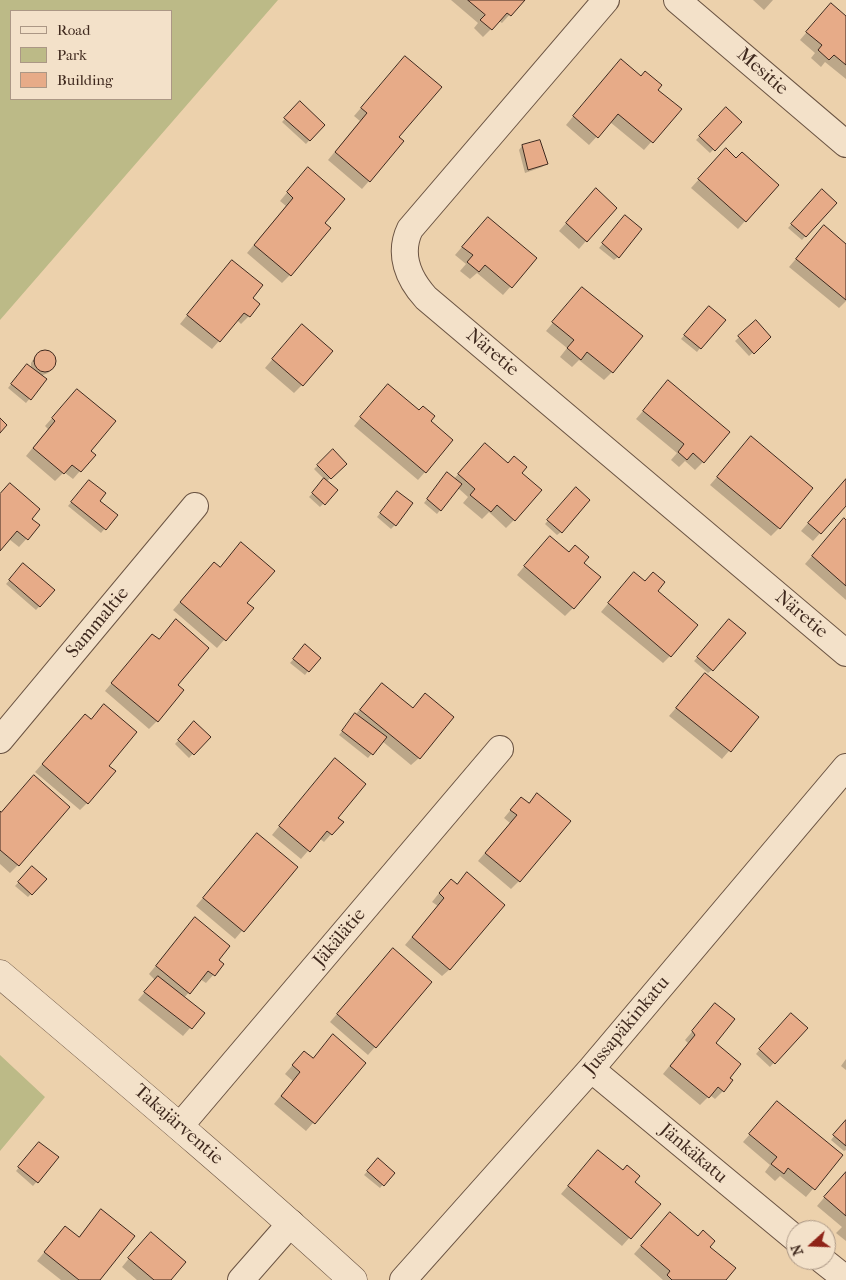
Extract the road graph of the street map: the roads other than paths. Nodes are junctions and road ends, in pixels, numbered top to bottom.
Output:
1 (606, 0) edge
2 (677, 0) edge
3 (846, 144) edge
4 (195, 506) dead end
5 (846, 653) edge
6 (0, 740) edge
7 (500, 749) dead end
8 (846, 768) edge
9 (0, 974) edge
10 (591, 1069) junction
11 (180, 1126) junction
12 (291, 1223) junction
13 (786, 1231) edge
14 (835, 1270) edge
15 (846, 1279) edge
16 (242, 1280) edge
17 (353, 1280) edge
18 (403, 1280) edge

1 - 5 street, Näretie
2 - 3 street, Mesitie
4 - 6 street, Sammaltie
7 - 11 street, Jäkälätie
8 - 10 street, Jussapäkinkatu
9 - 11 street, Takajärventie
10 - 13 street, Jänkäkatu
10 - 18 street, Jussapäkinkatu
11 - 12 street, Takajärventie
12 - 16 street
12 - 17 street, Takajärventie
14 - 15 street

